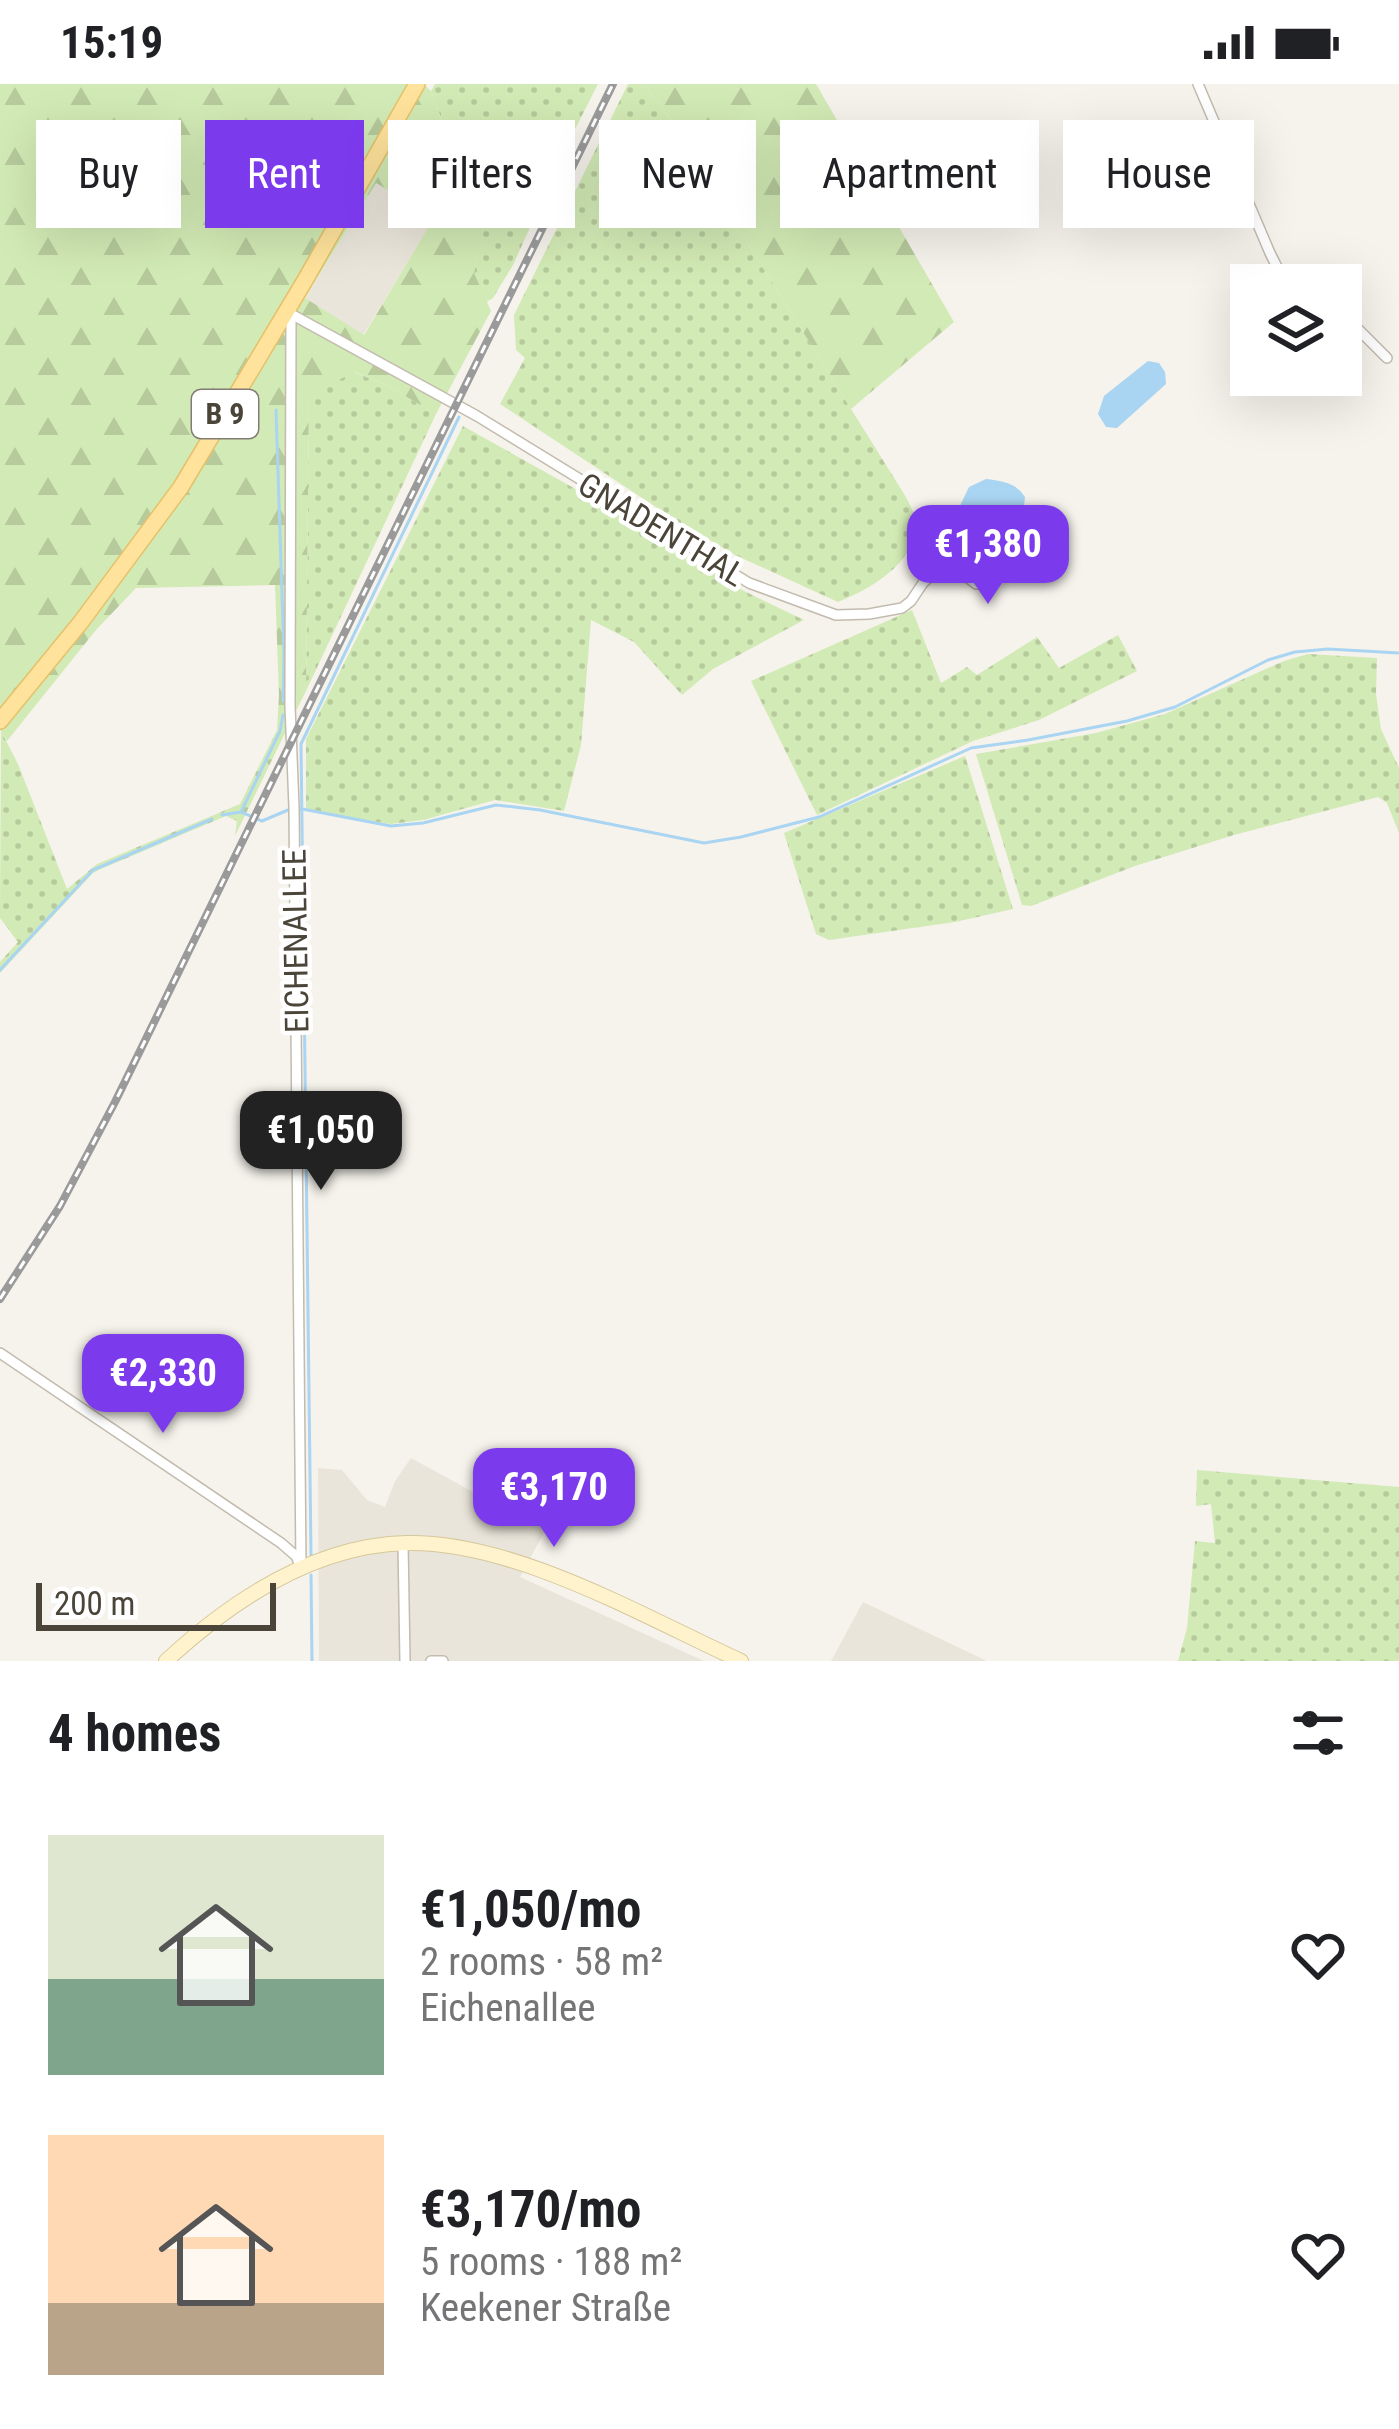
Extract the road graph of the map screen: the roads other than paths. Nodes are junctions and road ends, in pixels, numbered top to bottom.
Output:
1 (417, 84) edge
2 (1198, 84) edge
3 (1276, 264) edge
4 (289, 313) junction
5 (1362, 333) edge
6 (1387, 358) dead end
7 (1047, 557) dead end
8 (0, 721) edge
9 (0, 1353) edge
10 (403, 1543) junction
11 (301, 1568) junction
12 (166, 1661) edge
13 (404, 1661) edge
14 (431, 1661) edge
15 (443, 1661) edge
16 (741, 1661) edge

1 - 4 main road, B 9
2 - 3 street
4 - 7 street, GNADENTHAL
4 - 8 main road, B 9
4 - 11 street, EICHENALLEE
5 - 6 street
9 - 11 street
10 - 11 main road
10 - 13 street
10 - 16 main road
11 - 12 main road
14 - 15 street

